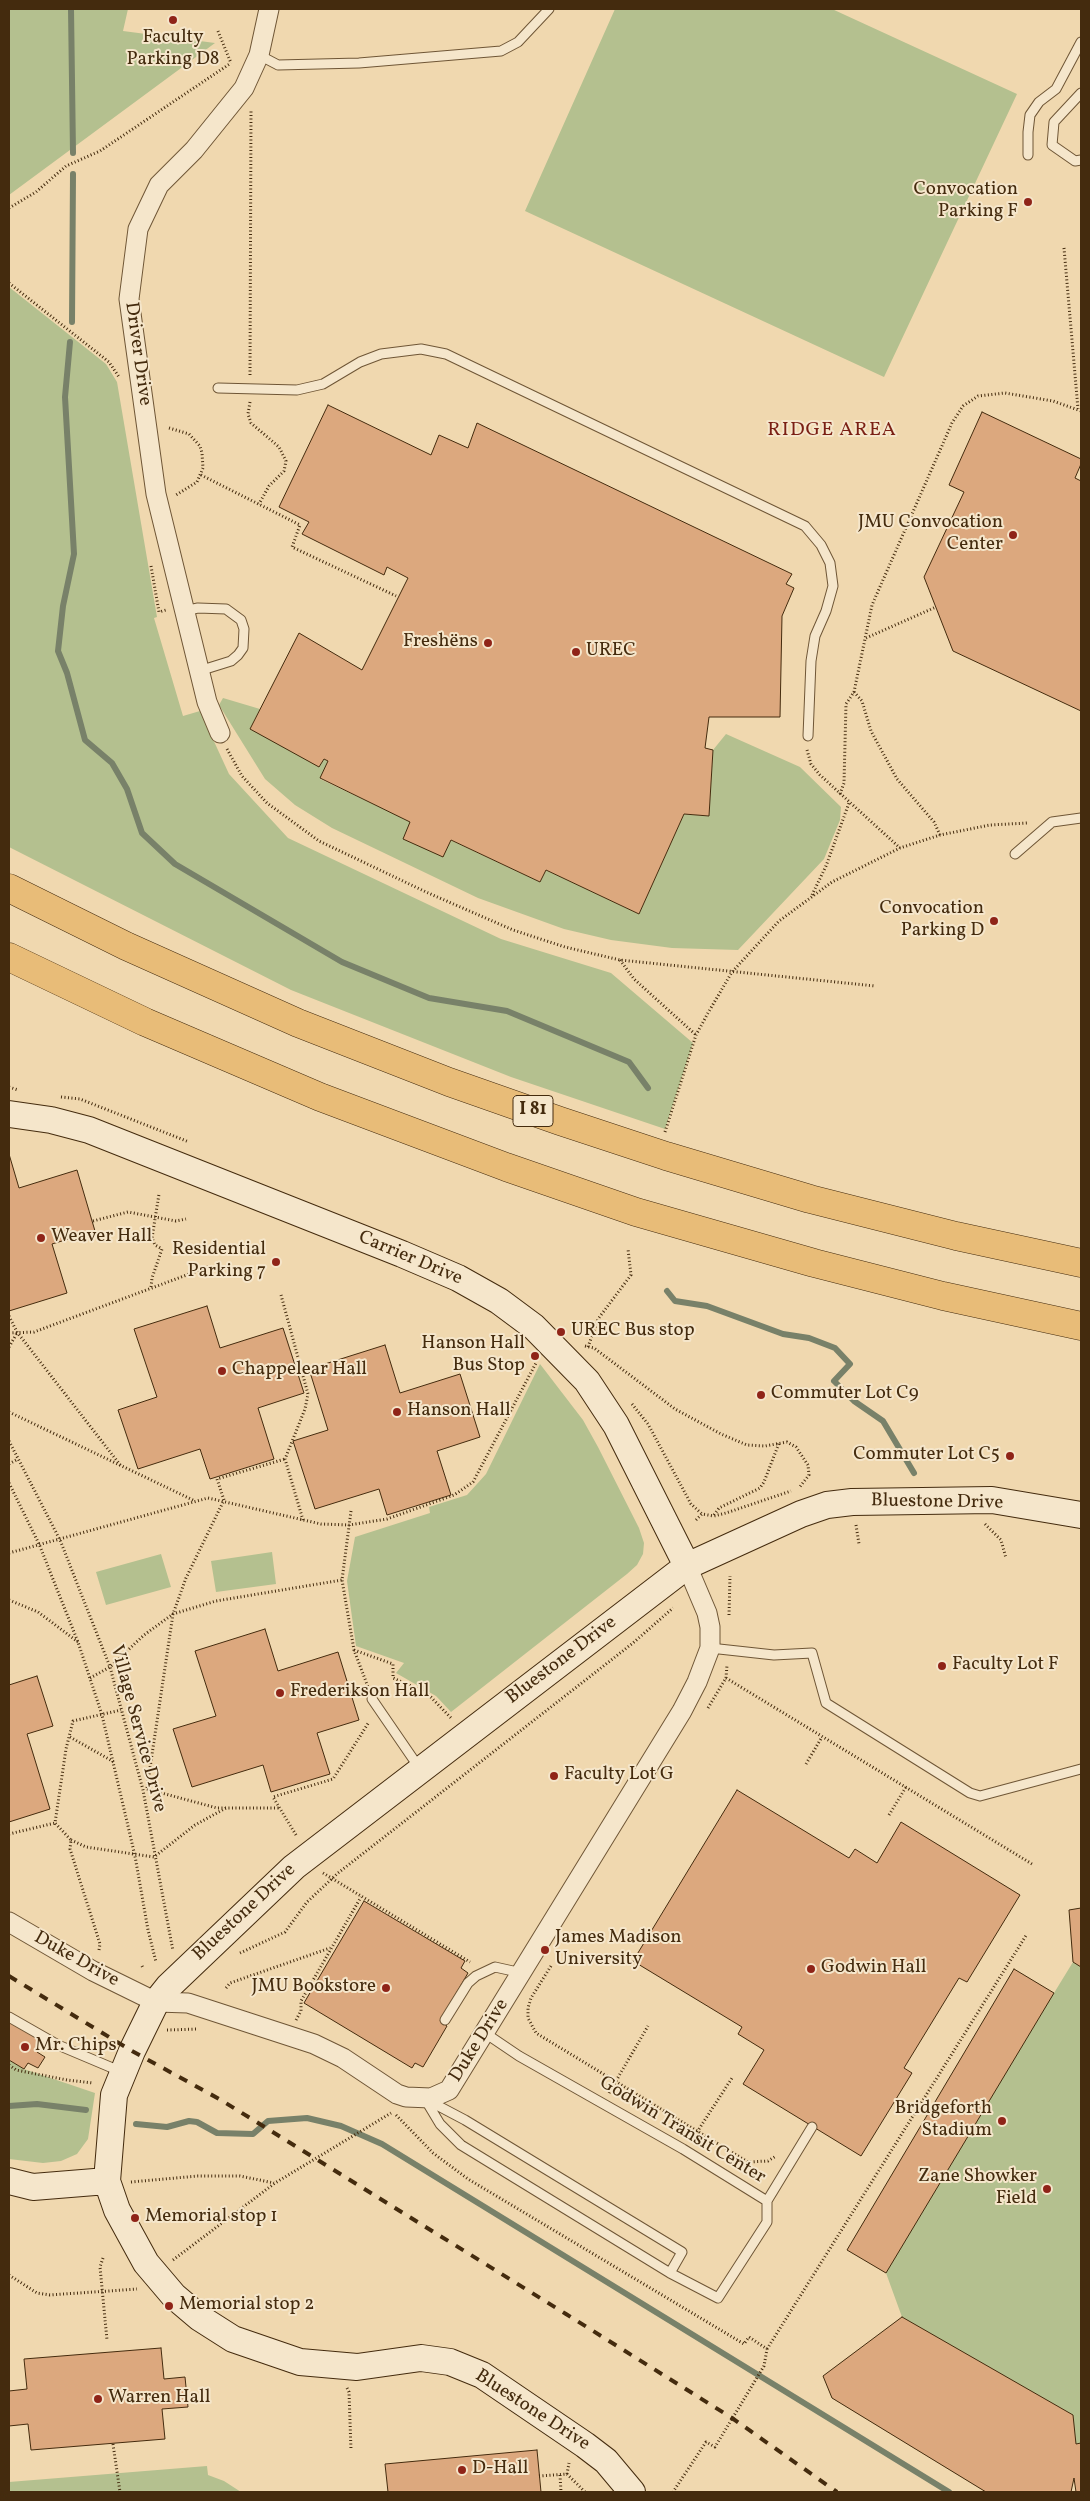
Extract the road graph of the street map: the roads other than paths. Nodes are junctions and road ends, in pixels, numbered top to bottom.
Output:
1 (269, 9) edge
2 (549, 9) edge
3 (1081, 42) edge
4 (259, 55) junction
5 (1081, 93) edge
6 (1028, 155) dead end
7 (1081, 160) edge
8 (218, 388) dead end
9 (182, 609) junction
10 (198, 671) junction
11 (220, 733) road end
12 (808, 736) road end
13 (1081, 818) edge
14 (1015, 854) dead end
15 (9, 888) edge
16 (9, 957) edge
17 (9, 1114) edge
18 (1081, 1263) edge
19 (1081, 1326) edge
20 (1081, 1515) edge
21 (687, 1566) junction
22 (710, 1648) junction
23 (372, 1699) dead end
24 (420, 1769) junction
25 (1081, 1769) edge
26 (9, 1922) edge
27 (523, 1972) junction
28 (156, 2002) junction
29 (9, 2017) edge
30 (445, 2020) dead end
31 (485, 2033) junction
32 (112, 2078) junction
33 (425, 2099) junction
34 (812, 2126) dead end
35 (122, 2180) junction
36 (9, 2181) edge
37 (767, 2201) junction
38 (670, 2273) junction
39 (632, 2492) edge

1 - 4 street, Driver Drive
2 - 4 lane
3 - 6 lane
4 - 9 street, Driver Drive
5 - 7 lane
8 - 12 lane
9 - 10 street, Driver Drive
9 - 10 lane
10 - 11 street, Driver Drive
13 - 14 lane
15 - 18 highway, I 81
16 - 19 highway
17 - 21 street, Carrier Drive
20 - 21 street, Bluestone Drive
21 - 22 street, Duke Drive
21 - 24 street, Bluestone Drive
22 - 25 lane
22 - 27 street, Duke Drive
23 - 24 lane
24 - 28 street, Bluestone Drive
26 - 28 street, Duke Drive
27 - 30 lane
27 - 31 street, Duke Drive
28 - 32 street, Bluestone Drive
28 - 33 street, Duke Drive
29 - 32 lane
31 - 33 street, Duke Drive
31 - 37 lane, Godwin Transit Center
32 - 35 street, Bluestone Drive
33 - 38 lane
33 - 38 lane
34 - 37 lane
35 - 36 street
35 - 39 street, Bluestone Drive
37 - 38 lane, Godwin Transit Center

